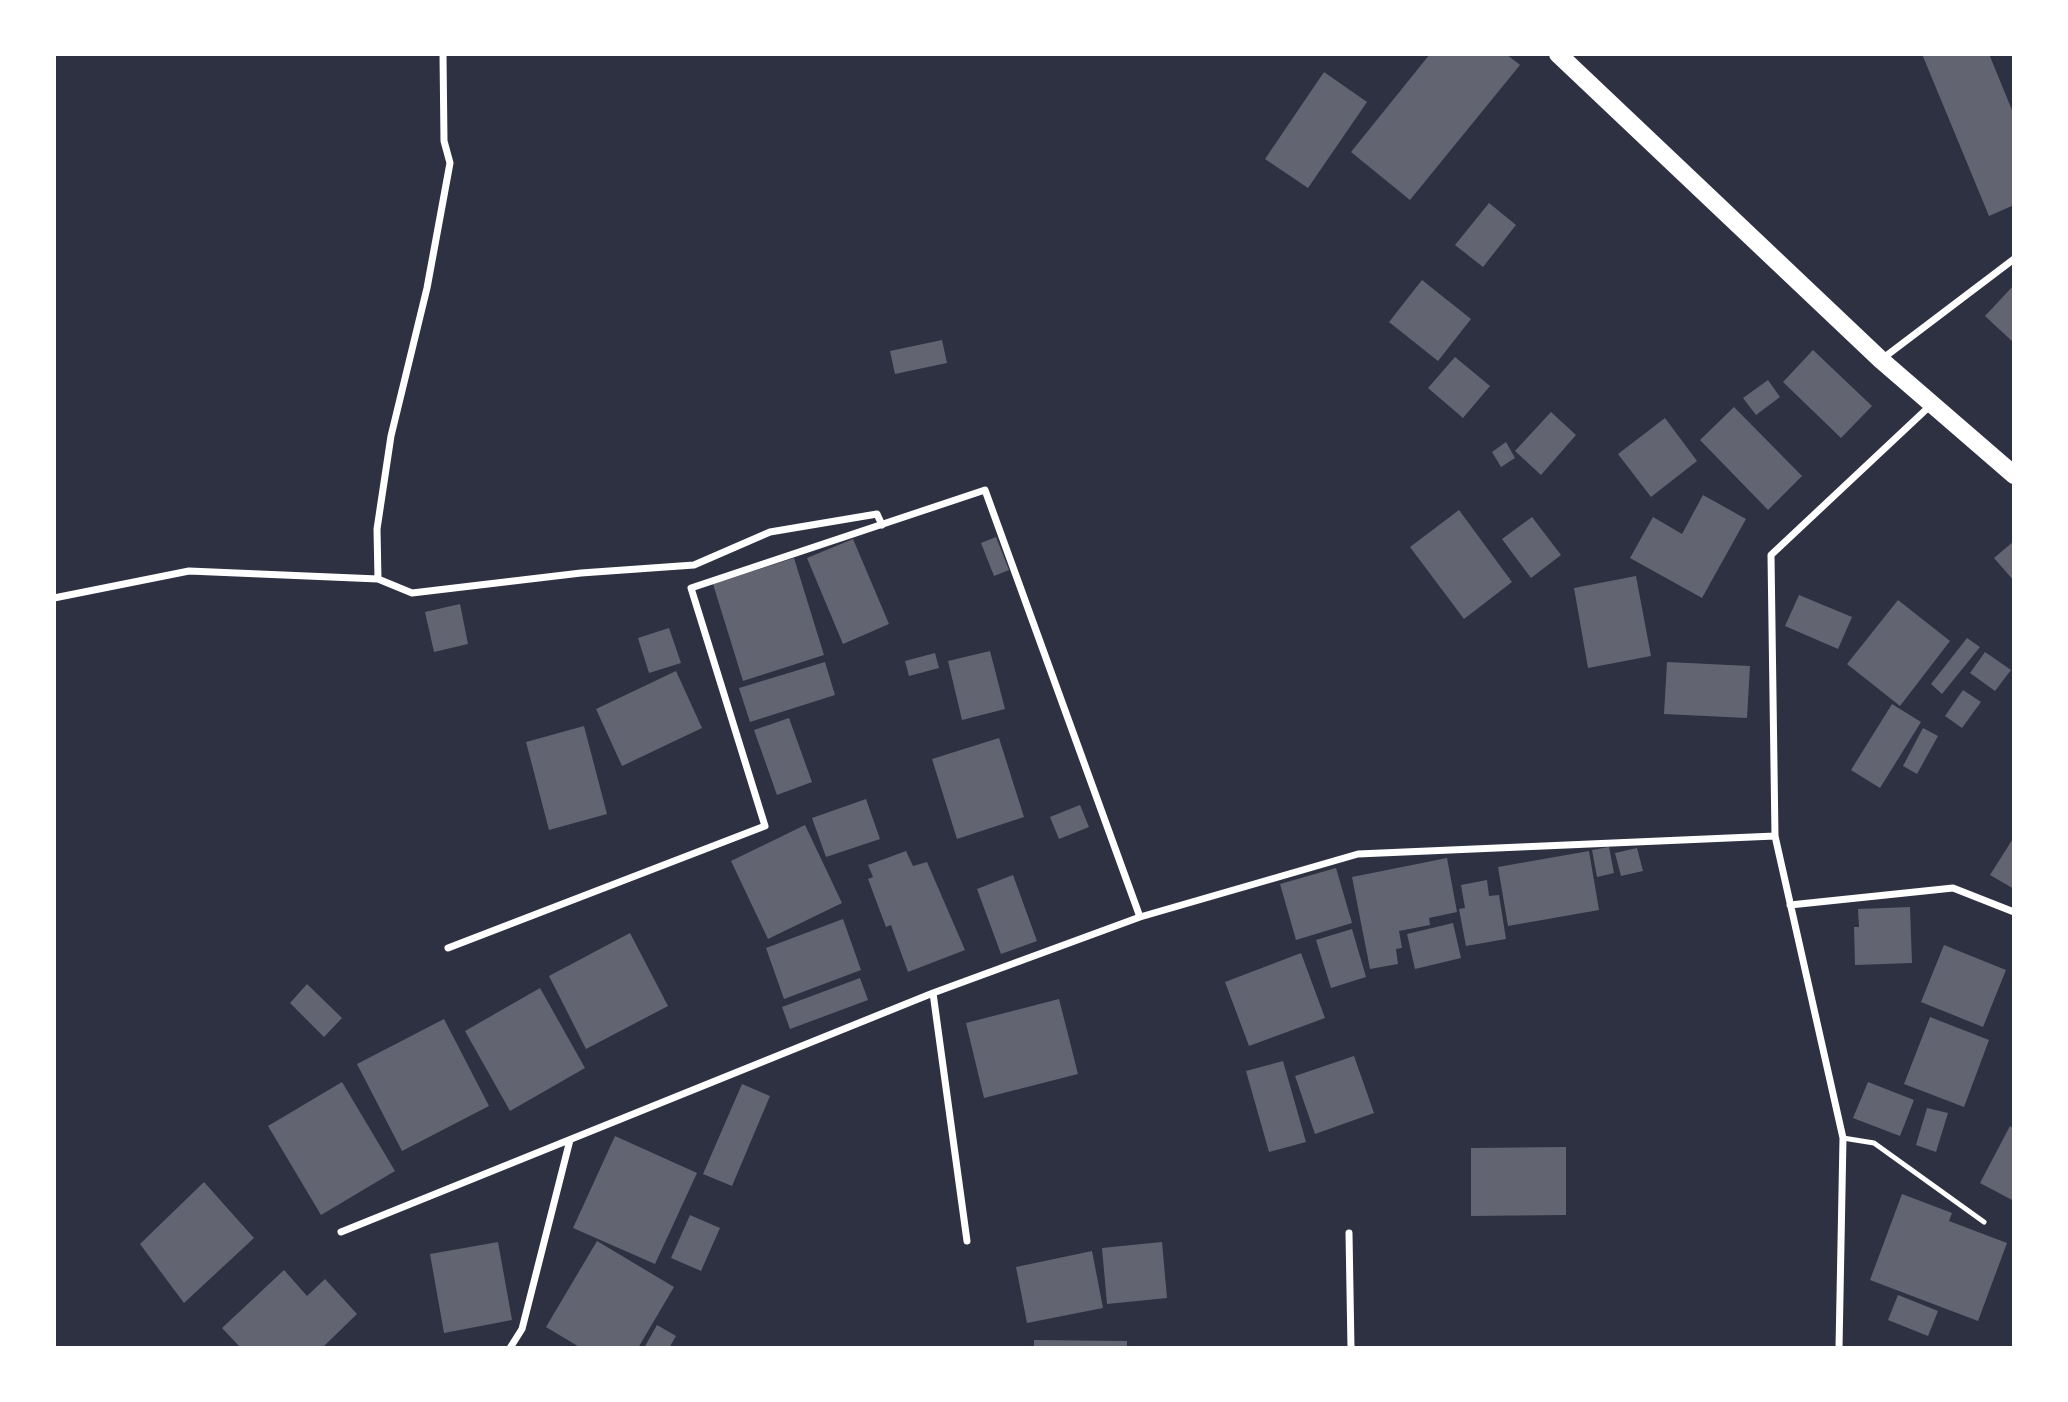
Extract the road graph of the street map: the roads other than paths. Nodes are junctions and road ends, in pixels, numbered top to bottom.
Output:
1 (443, 54) edge
2 (1558, 54) edge
3 (2014, 259) edge
4 (1881, 360) junction
5 (1932, 403) junction
6 (2014, 475) edge
7 (882, 525) junction
8 (378, 579) junction
9 (54, 598) edge
10 (1775, 836) junction
11 (1790, 905) junction
12 (2014, 912) edge
13 (1140, 917) junction
14 (447, 948) dead end
15 (933, 993) junction
16 (1843, 1138) junction
17 (570, 1140) junction
18 (1984, 1222) dead end
19 (341, 1233) dead end
20 (1349, 1233) dead end
21 (967, 1241) dead end
22 (510, 1348) edge
23 (1351, 1348) edge
24 (1839, 1348) edge

1 - 8 street
2 - 4 main road
3 - 4 street
4 - 5 main road
5 - 6 main road
5 - 10 street
7 - 8 street
7 - 13 street
7 - 14 street
8 - 9 street
10 - 11 street
10 - 13 street
11 - 12 street
11 - 16 street
13 - 15 street
15 - 17 street
15 - 21 street
16 - 18 lane
16 - 24 street
17 - 19 street
17 - 22 street
20 - 23 street

